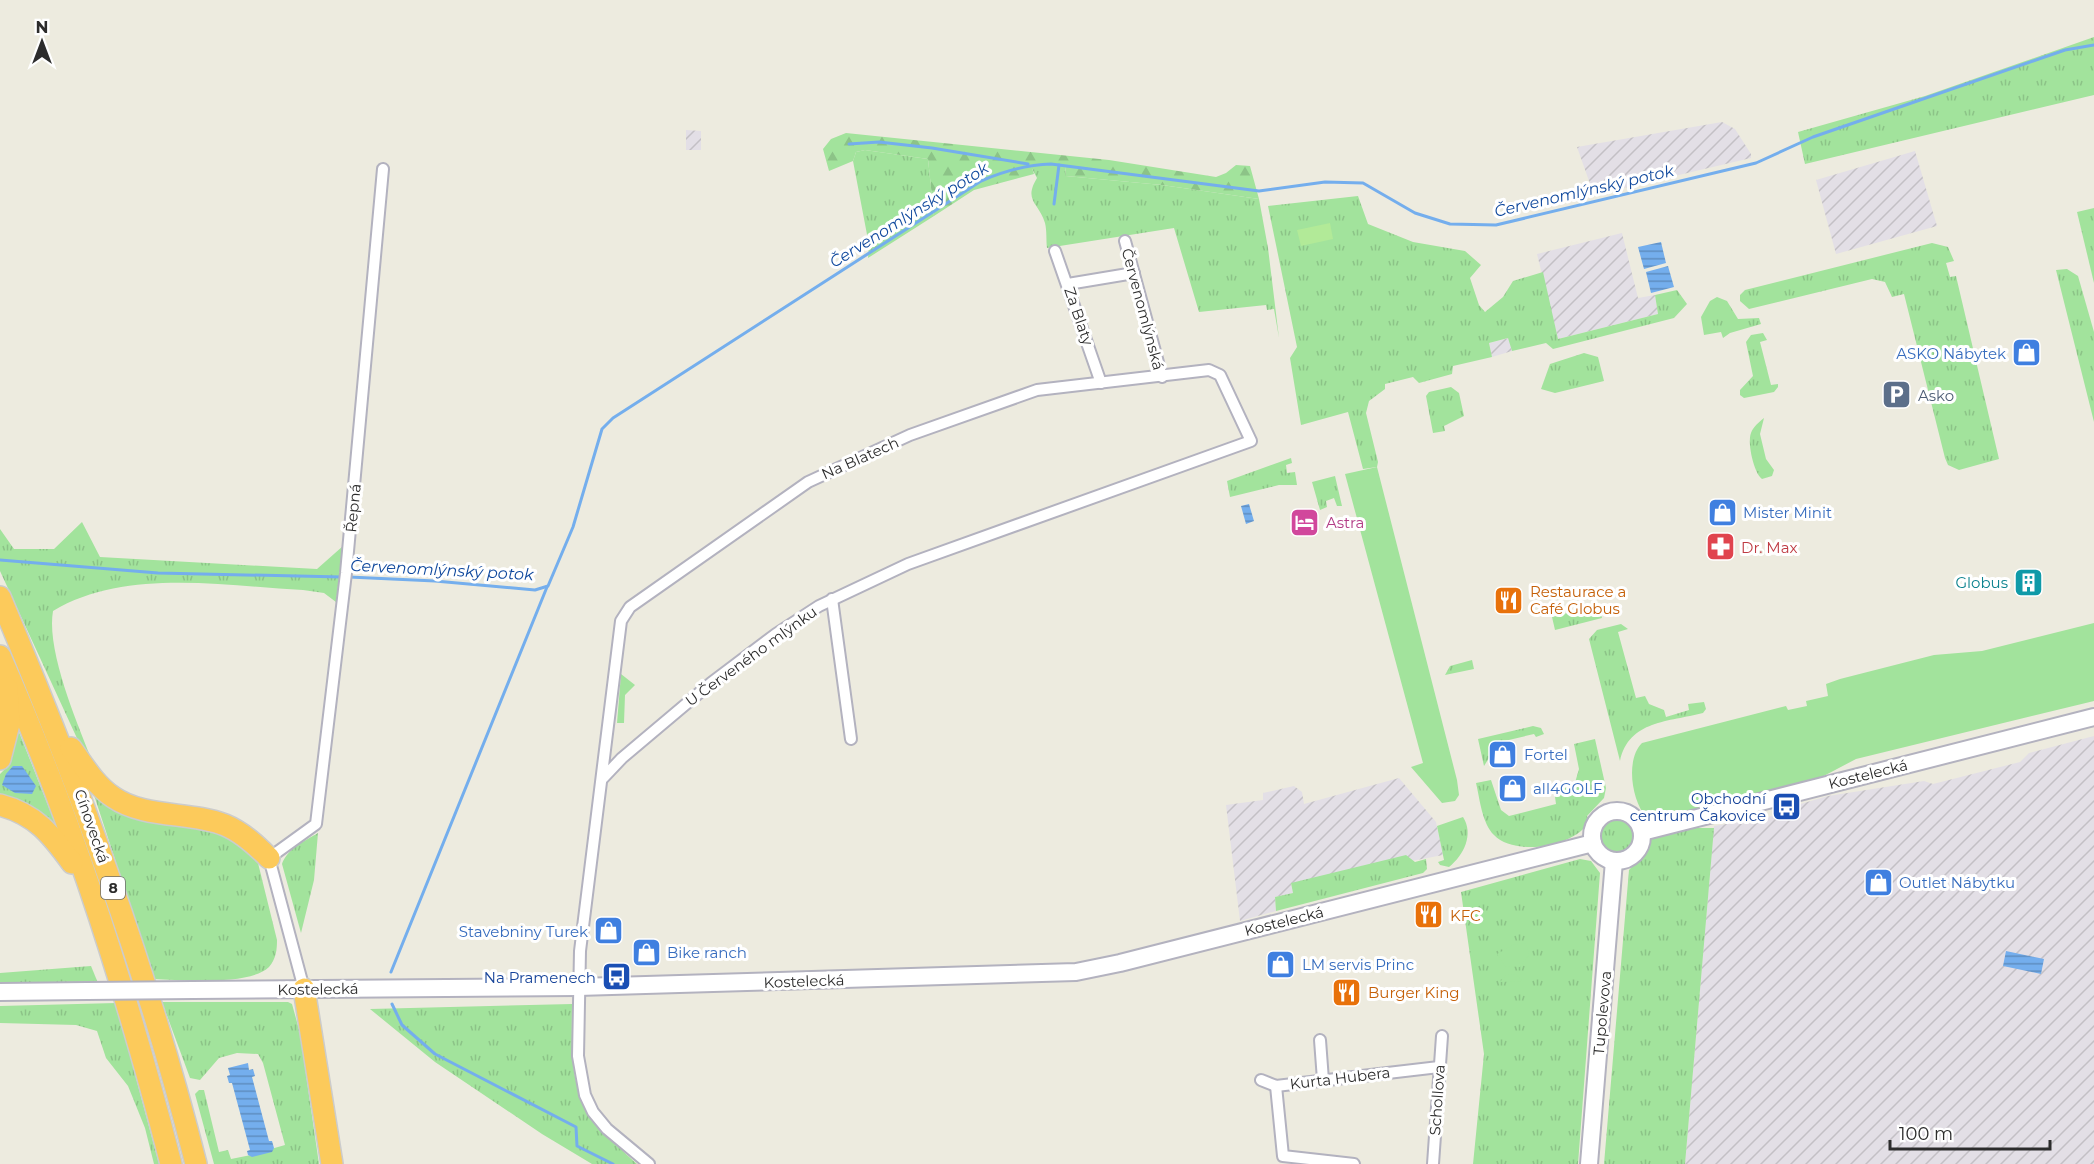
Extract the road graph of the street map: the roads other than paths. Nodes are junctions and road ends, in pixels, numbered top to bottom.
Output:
1 (383, 169) dead end
2 (1125, 241) dead end
3 (1055, 251) dead end
4 (1134, 273) junction
5 (1068, 284) junction
6 (1162, 376) junction
7 (1101, 383) junction
8 (1251, 441) joint
9 (0, 597) edge
10 (832, 599) junction
11 (3, 663) edge
12 (2094, 717) edge
13 (52, 720) junction
14 (851, 739) dead end
15 (0, 759) edge
16 (603, 777) junction
17 (0, 804) edge
18 (1642, 832) junction
19 (1593, 843) junction
20 (269, 858) junction
21 (1614, 861) junction
22 (87, 885) junction
23 (578, 987) junction
24 (304, 989) junction
25 (0, 992) edge
26 (1442, 1036) dead end
27 (1320, 1040) dead end
28 (1439, 1067) junction
29 (1261, 1080) dead end
30 (1323, 1080) junction
31 (1276, 1086) junction
32 (171, 1164) edge
33 (196, 1164) edge
34 (332, 1164) edge
35 (649, 1164) edge
36 (1354, 1164) edge
37 (1433, 1164) edge
38 (1589, 1164) edge

1 - 20 street, Řepná
2 - 4 street, Červenomlýnská
3 - 5 street, Za Blaty
4 - 5 street
4 - 6 street, Červenomlýnská
5 - 7 street, Za Blaty
6 - 7 street, Na Blatech
6 - 8 street, Na Blatech
7 - 16 street, Na Blatech
8 - 10 street, U Červeného mlýnku
9 - 13 highway, Cínovecká / 8
10 - 14 street
10 - 16 street, U Červeného mlýnku
11 - 15 highway
11 - 22 highway, Cínovecká / 8
12 - 18 main road, Kostelecká
13 - 20 highway
13 - 33 highway, Cínovecká / 8
16 - 23 street
17 - 22 highway
18 - 19 main road
18 - 21 main road
19 - 21 main road
19 - 23 main road, Kostelecká
20 - 24 street
21 - 38 main road, Tupolevova
22 - 32 highway, Cínovecká / 8
23 - 24 main road, Kostelecká
23 - 35 street
24 - 25 main road, Kostelecká, bridge
24 - 34 highway
26 - 28 street, Schollova
27 - 30 street
28 - 30 street, Kurta Hubera
28 - 37 street, Schollova
29 - 31 street
30 - 31 street, Kurta Hubera
31 - 36 street, Kurta Hubera

